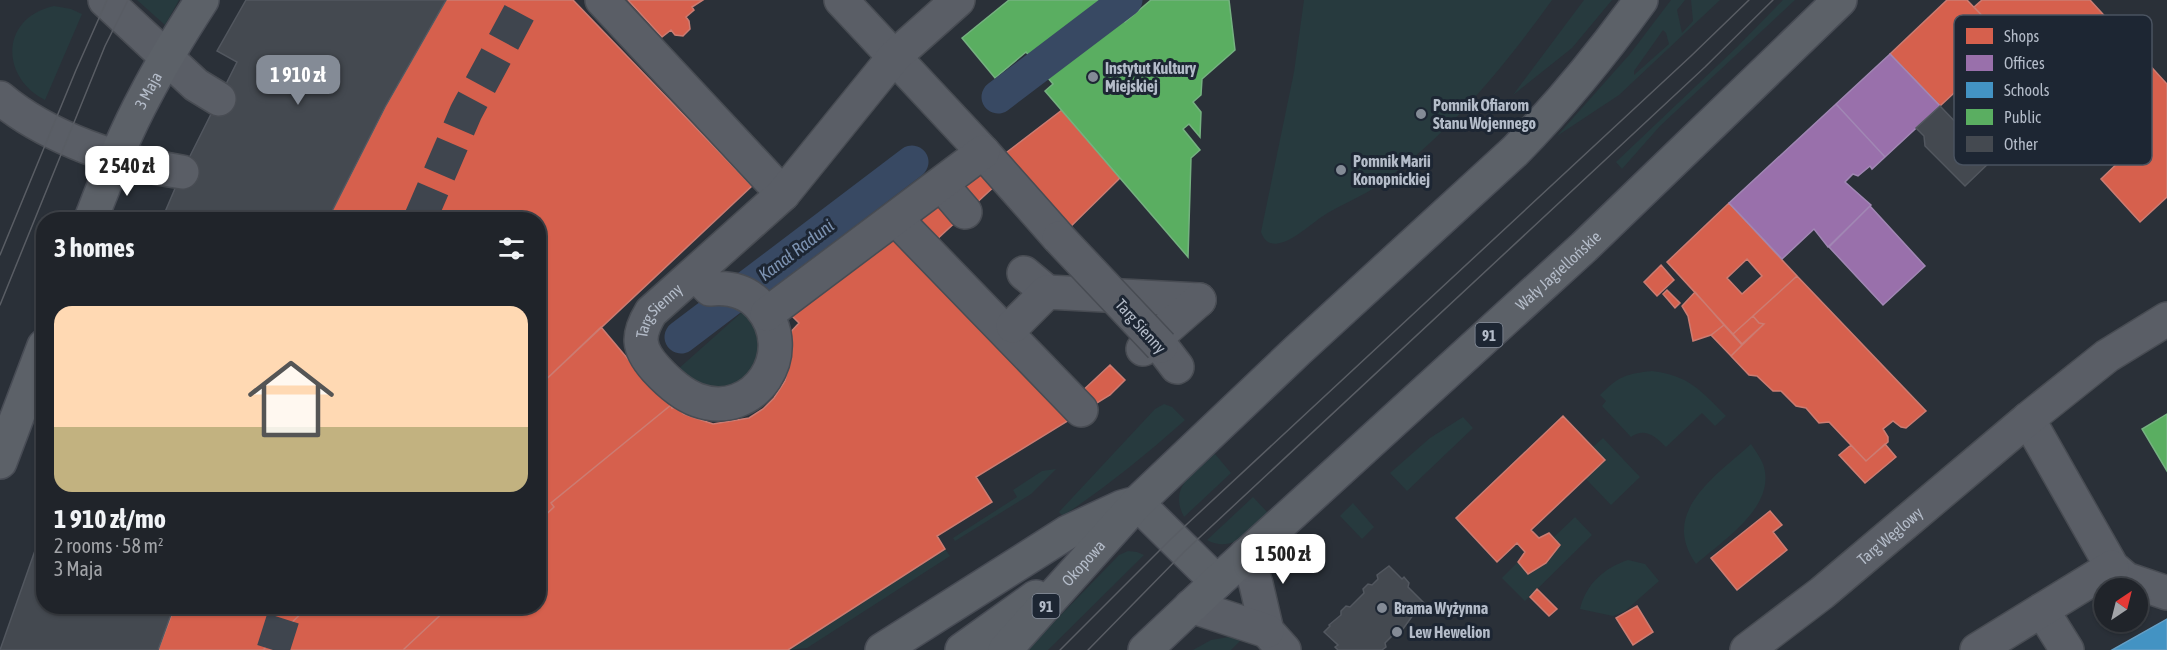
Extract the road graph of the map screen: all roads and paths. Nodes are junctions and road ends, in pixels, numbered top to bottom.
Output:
1 (105, 0) edge
2 (202, 0) edge
3 (602, 0) edge
4 (841, 0) edge
5 (958, 0) edge
6 (1641, 0) edge
7 (1840, 0) edge
8 (166, 56) junction
9 (894, 57) junction
10 (0, 98) edge
11 (219, 99) dead end
12 (983, 152) junction
13 (116, 157) junction
14 (182, 172) dead end
15 (941, 184) junction
16 (783, 194) junction
17 (94, 212) edge
18 (965, 212) dead end
19 (896, 219) junction
20 (702, 281) junction
21 (761, 308) junction
22 (2167, 319) edge
23 (1013, 326) dead end
24 (36, 367) edge
25 (1075, 400) dead end
26 (2028, 419) junction
27 (0, 462) edge
28 (1137, 503) junction
29 (1246, 555) junction
30 (1086, 561) junction
31 (2112, 567) junction
32 (1216, 582) junction
33 (2167, 593) edge
34 (1191, 606) junction
35 (2042, 610) junction
36 (1276, 640) edge
37 (882, 650) edge
38 (962, 650) edge
39 (1005, 650) edge
40 (1145, 650) edge
41 (1748, 650) edge
42 (1977, 650) edge
43 (2067, 650) edge

1 - 8 street
2 - 8 main road, 3 Maja
3 - 16 street
4 - 9 street, Targ Sienny
5 - 9 street
6 - 28 main road, 91
7 - 29 main road, Wały Jagiellońskie / 91
8 - 11 street
8 - 13 main road, 3 Maja
9 - 12 street, Targ Sienny
9 - 16 street, Targ Sienny
10 - 13 street
12 - 15 street
12 - 23 street, Targ Sienny, bridge
13 - 14 street
13 - 17 main road, 3 Maja
15 - 18 street
15 - 19 street
16 - 20 street, Targ Sienny
19 - 21 street
19 - 25 street
20 - 21 street, Targ Sienny
20 - 21 street, Targ Sienny
22 - 26 street, Targ Węglowy
24 - 27 main road
26 - 31 street
26 - 41 street, Targ Węglowy
28 - 30 main road, Okopowa / 91
28 - 32 main road
28 - 37 main road
29 - 32 main road, Wały Jagiellońskie / 91
29 - 36 street
30 - 38 main road
30 - 39 main road, Okopowa / 91
31 - 33 street
31 - 35 street
32 - 34 main road, 91
34 - 36 street
34 - 40 main road, 91
35 - 42 street
35 - 43 street

